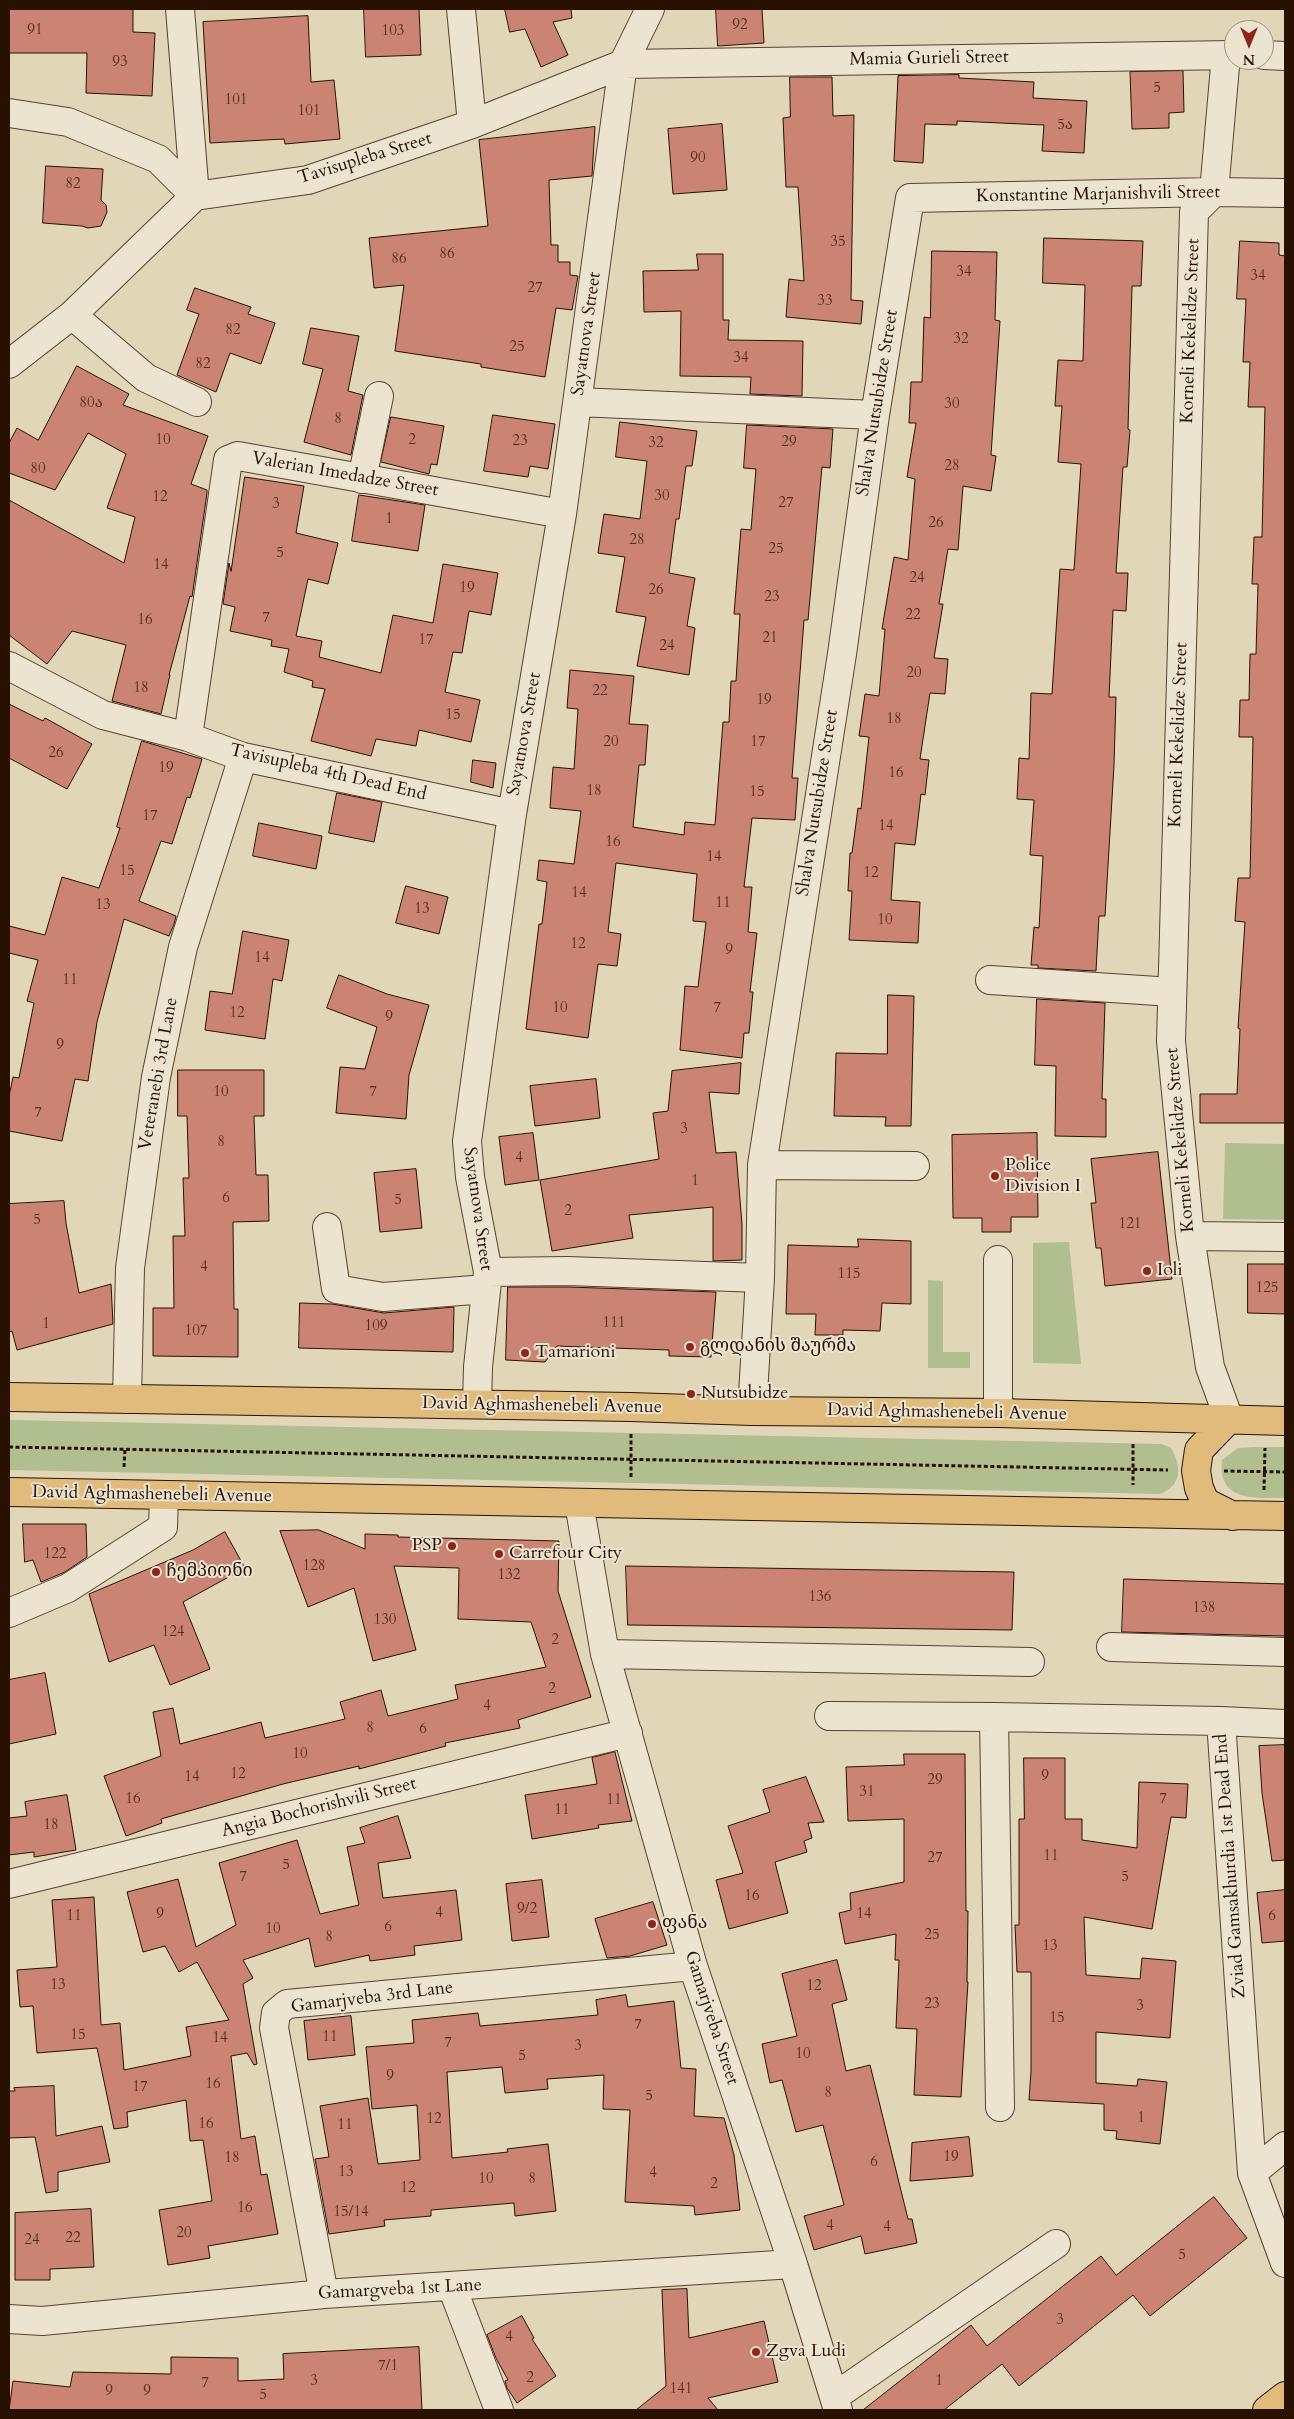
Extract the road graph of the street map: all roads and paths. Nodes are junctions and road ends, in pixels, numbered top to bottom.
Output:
1 (180, 9) edge
2 (461, 9) edge
3 (650, 9) edge
4 (1224, 55) edge
5 (623, 64) junction
6 (1228, 70) edge
7 (9, 112) edge
8 (472, 124) junction
9 (1214, 192) junction
10 (1285, 193) edge
11 (195, 196) junction
12 (910, 198) joint
13 (72, 315) junction
14 (9, 364) edge
15 (379, 396) dead end
16 (197, 402) dead end
17 (578, 402) junction
18 (875, 415) junction
19 (362, 479) junction
20 (562, 514) junction
21 (9, 666) edge
22 (188, 737) junction
23 (243, 757) junction
24 (512, 814) junction
25 (990, 980) dead end
26 (1172, 992) junction
27 (762, 1165) junction
28 (914, 1166) dead end
29 (327, 1226) dead end
30 (1190, 1236) junction
31 (1285, 1236) edge
32 (998, 1260) dead end
33 (760, 1278) junction
34 (487, 1280) junction
35 (9, 1397) edge
36 (127, 1399) junction
37 (477, 1404) junction
38 (752, 1411) junction
39 (998, 1413) junction
40 (1229, 1419) junction
41 (1285, 1421) edge
42 (631, 1433) dead end
43 (1133, 1443) dead end
44 (9, 1446) edge
45 (1266, 1447) dead end
46 (125, 1449) junction
47 (631, 1459) junction
48 (1133, 1468) junction
49 (1196, 1470) junction
50 (124, 1472) dead end
51 (1265, 1472) junction
52 (1285, 1472) edge
53 (630, 1483) dead end
54 (9, 1492) edge
55 (1133, 1493) dead end
56 (164, 1495) junction
57 (1264, 1498) dead end
58 (579, 1503) junction
59 (1233, 1516) junction
60 (1285, 1516) edge
61 (9, 1613) edge
62 (1111, 1647) dead end
63 (1285, 1652) edge
64 (605, 1654) junction
65 (1030, 1662) dead end
66 (829, 1716) dead end
67 (994, 1717) junction
68 (1221, 1720) junction
69 (1285, 1724) edge
70 (628, 1732) junction
71 (9, 1884) edge
72 (693, 1966) junction
73 (1000, 2107) dead end
74 (1285, 2146) edge
75 (1252, 2173) junction
76 (1056, 2244) dead end
77 (1285, 2263) edge
78 (793, 2264) junction
79 (452, 2287) junction
80 (324, 2294) junction
81 (9, 2319) edge
82 (1285, 2396) edge
83 (836, 2403) edge
84 (499, 2410) edge
85 (1267, 2410) edge

1 - 11 street
2 - 8 street
3 - 5 street
4 - 5 street, Mamia Gurieli Street
5 - 8 street, Tavisupleba Street
5 - 17 street, Sayatnova Street
6 - 9 street
7 - 11 street
8 - 11 street, Tavisupleba Street
9 - 10 street, Konstantine Marjanishvili Street
9 - 12 street, Konstantine Marjanishvili Street
9 - 26 street, Korneli Kekelidze Street
11 - 13 street
12 - 18 street, Shalva Nutsubidze Street
13 - 14 street
13 - 16 street
15 - 19 street
17 - 18 street
17 - 20 street, Sayatnova Street
18 - 27 street, Shalva Nutsubidze Street
19 - 20 street, Valerian Imedadze Street
19 - 22 street, Valerian Imedadze Street
20 - 24 street, Sayatnova Street
21 - 22 street, Tavisupleba 4th Dead End
22 - 23 street, Tavisupleba 4th Dead End
23 - 24 street, Tavisupleba 4th Dead End
23 - 36 street, Veteranebi 3rd Lane
24 - 34 street, Sayatnova Street
25 - 26 street
26 - 30 street, Korneli Kekelidze Street
27 - 28 street
27 - 33 street, Shalva Nutsubidze Street
29 - 34 street
30 - 31 street
30 - 40 street, Korneli Kekelidze Street
32 - 39 street
33 - 34 street
33 - 38 street, Shalva Nutsubidze Street
34 - 37 street, Sayatnova Street
35 - 36 main road, David Aghmashenebeli Avenue
36 - 37 main road, David Aghmashenebeli Avenue
37 - 38 main road, David Aghmashenebeli Avenue
38 - 39 main road, David Aghmashenebeli Avenue
39 - 40 main road, David Aghmashenebeli Avenue
40 - 41 main road, David Aghmashenebeli Avenue
40 - 49 main road
42 - 47 path
43 - 48 path
44 - 46 path
45 - 51 path
46 - 47 path
46 - 50 path
47 - 48 path
47 - 53 path
48 - 49 path
48 - 55 path
49 - 51 path
49 - 59 main road
51 - 52 path
51 - 57 path
54 - 56 main road, David Aghmashenebeli Avenue
56 - 58 main road, David Aghmashenebeli Avenue
56 - 61 street
58 - 59 main road, David Aghmashenebeli Avenue
58 - 64 street, Gamarjveba Street
59 - 60 main road, David Aghmashenebeli Avenue
62 - 63 street
64 - 65 street
64 - 70 street, Gamarjveba Street
66 - 67 street, Zviad Gamsakhurdia 1st Dead End
67 - 68 street, Zviad Gamsakhurdia 1st Dead End
67 - 73 street
68 - 69 street
68 - 75 street, Zviad Gamsakhurdia 1st Dead End
70 - 71 street, Angia Bochorishvili Street
70 - 72 street, Gamarjveba Street
72 - 78 street, Gamarjveba Street
72 - 80 street, Gamarjveba 3rd Lane
74 - 75 street
75 - 77 street, Zviad Gamsakhurdia 1st Dead End
76 - 83 street
78 - 79 street, Gamargveba 1st Lane
78 - 83 street, Gamarjveba Street
79 - 80 street, Gamargveba 1st Lane
79 - 84 street
80 - 81 street, Gamargveba 1st Lane
82 - 85 main road

